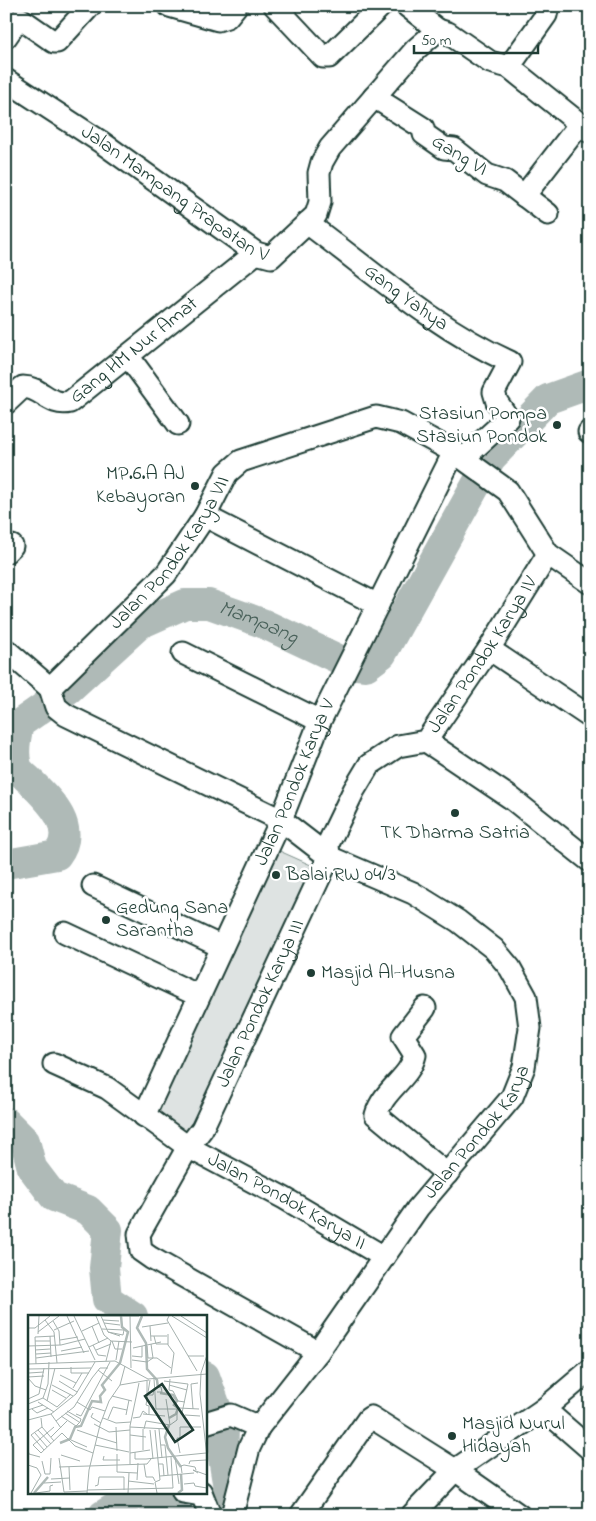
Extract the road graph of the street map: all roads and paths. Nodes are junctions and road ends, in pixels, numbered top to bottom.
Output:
1 (90, 6) edge
2 (169, 6) edge
3 (236, 6) edge
4 (275, 6) edge
5 (381, 6) edge
6 (407, 6) edge
7 (548, 6) edge
8 (438, 30) junction
9 (6, 37) edge
10 (509, 67) junction
11 (6, 80) edge
12 (374, 97) junction
13 (584, 129) edge
14 (524, 196) junction
15 (548, 214) dead end
16 (307, 223) junction
17 (256, 253) junction
18 (128, 356) junction
19 (6, 403) edge
20 (178, 424) dead end
21 (468, 461) junction
22 (205, 516) junction
23 (548, 554) junction
24 (590, 583) edge
25 (378, 605) junction
26 (489, 649) junction
27 (6, 650) edge
28 (183, 653) dead end
29 (52, 696) junction
30 (590, 717) edge
31 (320, 721) junction
32 (426, 741) junction
33 (281, 820) junction
34 (329, 857) junction
35 (590, 861) edge
36 (93, 886) dead end
37 (65, 933) dead end
38 (222, 947) junction
39 (199, 996) junction
40 (425, 1008) dead end
41 (54, 1064) dead end
42 (144, 1116) junction
43 (188, 1147) junction
44 (447, 1174) junction
45 (384, 1257) junction
46 (318, 1352) junction
47 (590, 1370) edge
48 (544, 1409) junction
49 (217, 1419) edge
50 (259, 1427) junction
51 (590, 1449) edge
52 (455, 1470) junction
53 (232, 1515) edge
54 (301, 1515) edge
55 (412, 1515) edge
56 (520, 1515) edge

1 - 9 street
2 - 3 street
4 - 5 street
6 - 8 street
7 - 10 street
8 - 10 street
8 - 12 street, Jalan Mampang Prapatan V
10 - 13 street
11 - 17 street, Jalan Mampang Prapatan V
12 - 14 street, Gang VI
12 - 16 street, Jalan Mampang Prapatan V
13 - 14 street
14 - 15 street, Gang VI
16 - 17 street, Jalan Mampang Prapatan V
16 - 21 street, Gang Yahya
17 - 18 street, Gang HM Nur Amat
18 - 19 street, Gang HM Nur Amat
18 - 20 street
21 - 22 street, Jalan Pondok Karya VII
21 - 23 street, Jalan Pondok Karya VII
21 - 25 street, Jalan Pondok Karya V
22 - 25 street
22 - 29 street, Jalan Pondok Karya VII
23 - 24 street
23 - 26 street, Jalan Pondok Karya IV
25 - 31 street, Jalan Pondok Karya V
26 - 30 street
26 - 32 street, Jalan Pondok Karya IV
27 - 29 street
28 - 31 street
29 - 33 street
31 - 33 street, Jalan Pondok Karya V
32 - 34 street, Jalan Pondok Karya IV
32 - 35 street
33 - 34 street, Jalan Pondok Karya
33 - 38 street, Jalan Pondok Karya V
34 - 43 street, Jalan Pondok Karya III
34 - 44 street, Jalan Pondok Karya
36 - 38 street
37 - 39 street
38 - 39 street, Jalan Pondok Karya V
39 - 42 street, Jalan Pondok Karya V
40 - 44 street
41 - 42 street, Jalan Pondok Karya II
42 - 43 street, Jalan Pondok Karya II
43 - 45 street, Jalan Pondok Karya II
43 - 46 street, Jalan Pondok Karya III
44 - 45 street, Jalan Pondok Karya
45 - 46 street, Jalan Pondok Karya
46 - 50 street, Jalan Pondok Karya
47 - 48 street
48 - 51 street
48 - 52 street
49 - 50 street
50 - 53 street, Jalan Pondok Karya
52 - 54 street
52 - 55 street
52 - 56 street

